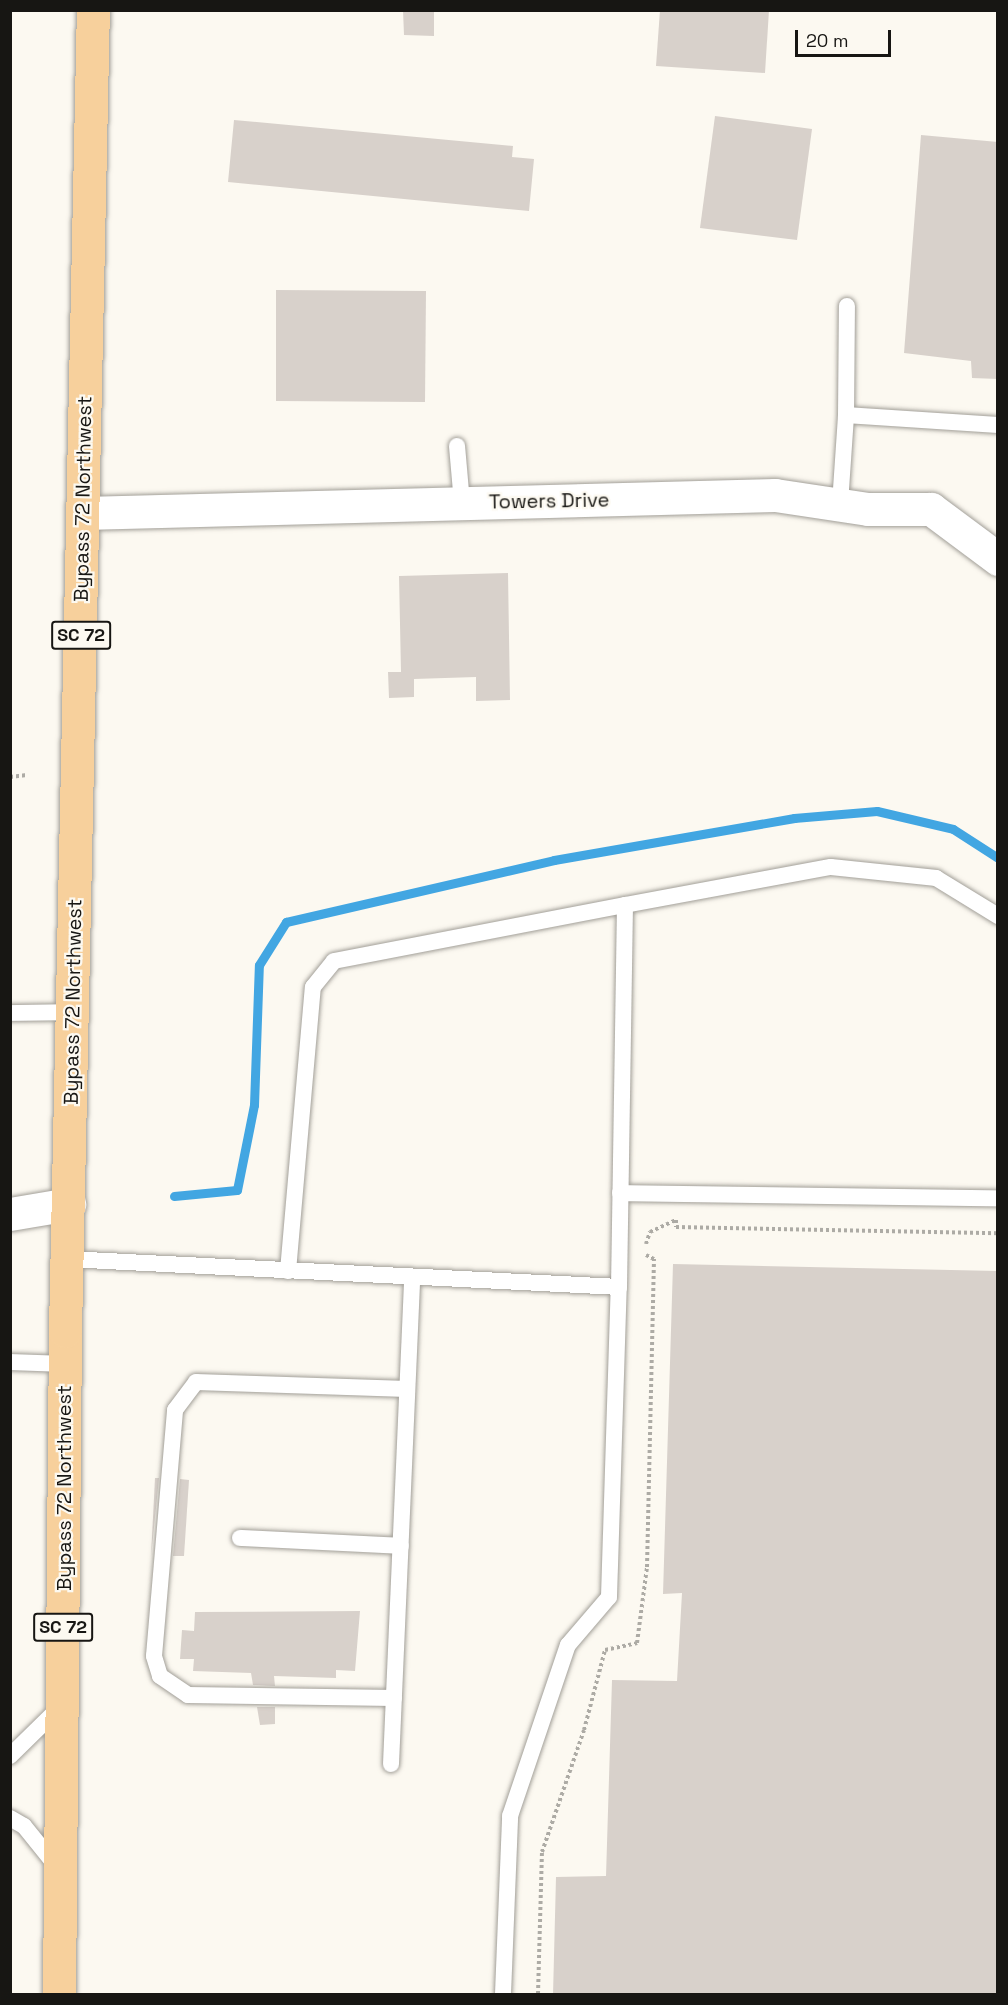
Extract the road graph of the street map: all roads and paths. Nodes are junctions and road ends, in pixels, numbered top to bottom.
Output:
1 (93, 10) edge
2 (847, 306) dead end
3 (846, 415) junction
4 (998, 425) edge
5 (457, 446) dead end
6 (462, 503) junction
7 (840, 504) junction
8 (83, 513) junction
9 (998, 559) edge
10 (27, 775) dead end
11 (10, 777) edge
12 (625, 906) junction
13 (998, 916) edge
14 (73, 1012) junction
15 (10, 1013) edge
16 (621, 1193) junction
17 (998, 1198) edge
18 (69, 1204) junction
19 (10, 1214) edge
20 (998, 1233) edge
21 (67, 1259) junction
22 (288, 1271) junction
23 (412, 1277) junction
24 (619, 1287) junction
25 (10, 1362) edge
26 (65, 1364) junction
27 (407, 1389) junction
28 (240, 1538) dead end
29 (401, 1546) junction
30 (394, 1698) junction
31 (63, 1705) junction
32 (10, 1756) edge
33 (391, 1764) dead end
34 (10, 1818) edge
35 (61, 1873) junction
36 (59, 1995) edge
37 (503, 1995) edge
38 (538, 1995) edge

1 - 8 highway, Bypass 72 Northwest / SC 72
2 - 3 lane
3 - 4 lane
3 - 7 lane
5 - 6 lane
6 - 7 street, Towers Drive
6 - 8 street, Towers Drive
7 - 9 street, Towers Drive
8 - 14 highway, Bypass 72 Northwest / SC 72
10 - 11 path
12 - 13 lane
12 - 16 lane
12 - 22 lane
14 - 15 lane
14 - 18 highway, Bypass 72 Northwest / SC 72
16 - 17 lane
16 - 24 lane
18 - 19 street
18 - 21 highway, Bypass 72 Northwest / SC 72
20 - 38 path
21 - 22 lane
21 - 26 highway, Bypass 72 Northwest / SC 72
22 - 23 lane
23 - 24 lane
23 - 27 lane
24 - 37 lane
25 - 26 lane
26 - 31 highway, Bypass 72 Northwest / SC 72
27 - 29 lane
27 - 30 lane
28 - 29 lane
29 - 30 lane
30 - 33 lane
31 - 32 lane
31 - 35 highway, Bypass 72 Northwest / SC 72
34 - 35 lane
35 - 36 highway, Bypass 72 Northwest / SC 72

